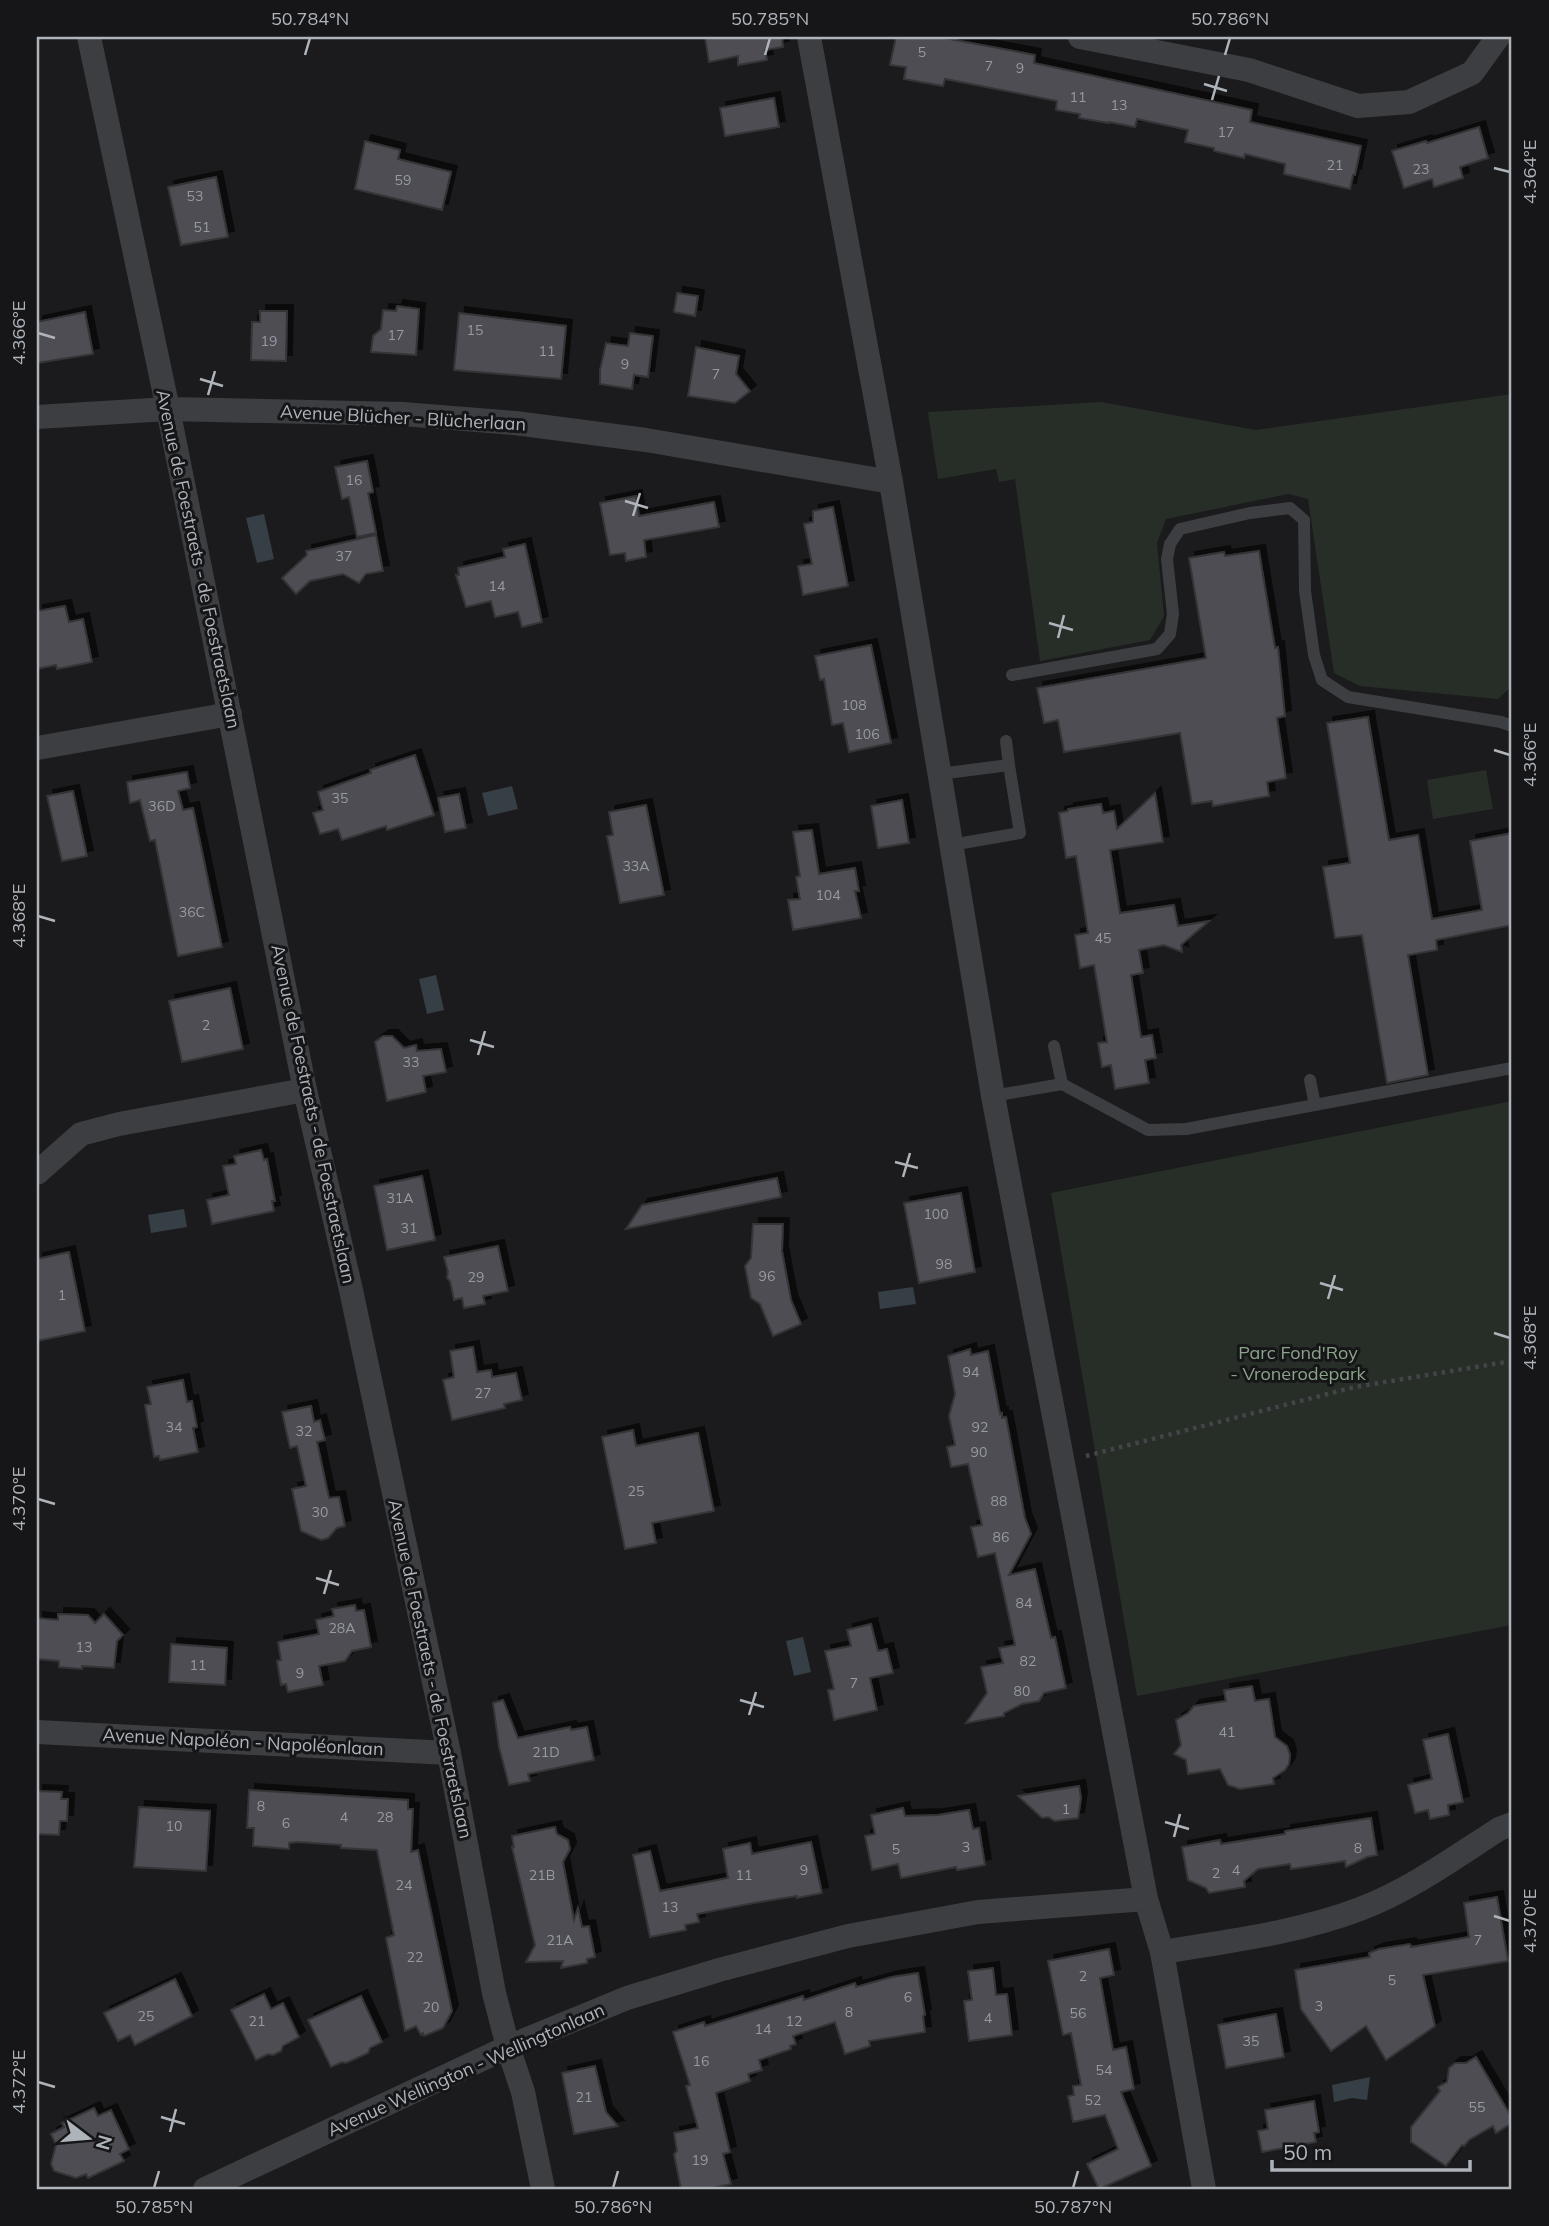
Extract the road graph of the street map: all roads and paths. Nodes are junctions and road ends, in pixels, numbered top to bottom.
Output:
1 (89, 37) edge
2 (809, 37) edge
3 (1080, 37) edge
4 (1498, 37) edge
5 (168, 409) junction
6 (37, 417) edge
7 (891, 482) junction
8 (1012, 675) dead end
9 (230, 714) junction
10 (1512, 726) edge
11 (1006, 741) dead end
12 (37, 748) edge
13 (1009, 765) junction
14 (939, 774) junction
15 (951, 845) junction
16 (1054, 1046) dead end
17 (1512, 1068) edge
18 (1310, 1080) dead end
19 (1062, 1084) junction
20 (305, 1090) junction
21 (993, 1096) junction
22 (1315, 1105) junction
23 (37, 1173) edge
24 (1512, 1361) edge
25 (1088, 1455) dead end
26 (37, 1732) edge
27 (449, 1753) junction
28 (1512, 1824) edge
29 (1146, 1899) junction
30 (1162, 1952) junction
31 (508, 2047) junction
32 (205, 2189) edge
33 (543, 2189) edge
34 (1204, 2189) edge

1 - 5 street, Avenue de Foestraets - de Foestraetslaan
2 - 7 street
3 - 4 street
5 - 6 street, Avenue Blücher - Blücherlaan
5 - 7 street, Avenue Blücher - Blücherlaan
5 - 9 street, Avenue de Foestraets - de Foestraetslaan
7 - 14 street
8 - 10 lane
9 - 12 street
9 - 20 street, Avenue de Foestraets - de Foestraetslaan
11 - 13 lane
13 - 14 lane
13 - 15 lane
14 - 15 street
15 - 21 street
16 - 19 lane
17 - 22 lane
18 - 22 lane
19 - 21 lane
19 - 22 lane
20 - 23 street
20 - 27 street, Avenue de Foestraets - de Foestraetslaan
21 - 29 street
24 - 25 path
26 - 27 street, Avenue Napoléon - Napoléonlaan
27 - 31 street, Avenue de Foestraets - de Foestraetslaan
28 - 30 street
29 - 30 street
29 - 31 street, Avenue Wellington - Wellingtonlaan
30 - 34 street
31 - 32 street, Avenue Wellington - Wellingtonlaan
31 - 33 street, Avenue de Foestraets - de Foestraetslaan

